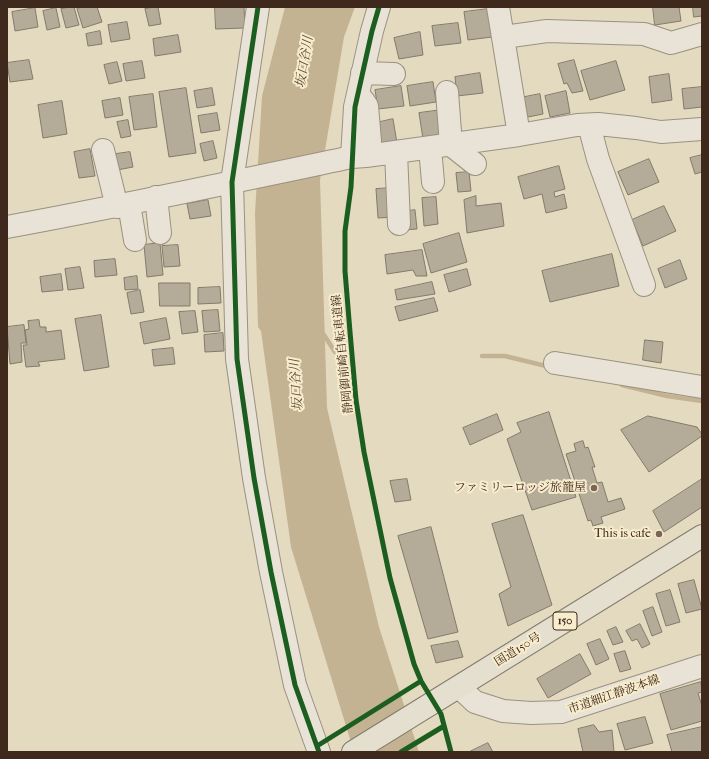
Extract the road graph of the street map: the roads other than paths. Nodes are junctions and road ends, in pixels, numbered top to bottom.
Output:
1 (258, 7) edge
2 (379, 7) edge
3 (498, 7) edge
4 (702, 34) edge
5 (504, 37) junction
6 (394, 74) dead end
7 (360, 82) junction
8 (447, 92) dead end
9 (589, 124) junction
10 (702, 129) edge
11 (519, 135) junction
12 (370, 141) dead end
13 (452, 145) junction
14 (430, 148) junction
15 (103, 150) dead end
16 (396, 152) junction
17 (352, 157) junction
18 (476, 164) dead end
19 (237, 181) junction
20 (433, 182) dead end
21 (156, 197) junction
22 (123, 205) junction
23 (399, 224) dead end
24 (7, 227) edge
25 (160, 233) dead end
26 (135, 240) dead end
27 (644, 285) dead end
28 (555, 363) dead end
29 (702, 387) edge
30 (702, 536) edge
31 (702, 666) edge
32 (459, 687) junction
33 (319, 752) edge
34 (354, 752) edge

1 - 19 street
2 - 7 street
3 - 5 street
4 - 5 street
5 - 11 street
6 - 7 street
7 - 12 street
7 - 17 street
8 - 13 street
9 - 10 street
9 - 11 street
9 - 27 street
11 - 13 street
13 - 14 street
13 - 18 street
14 - 16 street
14 - 20 street
15 - 22 street
16 - 17 street
16 - 23 street
17 - 19 street
19 - 21 street
19 - 33 street
21 - 22 street
21 - 25 street
22 - 24 street
22 - 26 street
28 - 29 street
30 - 32 highway, 国道150号 / 150
31 - 32 street, 市道細江静波本線
32 - 34 highway, 国道150号 / 150

